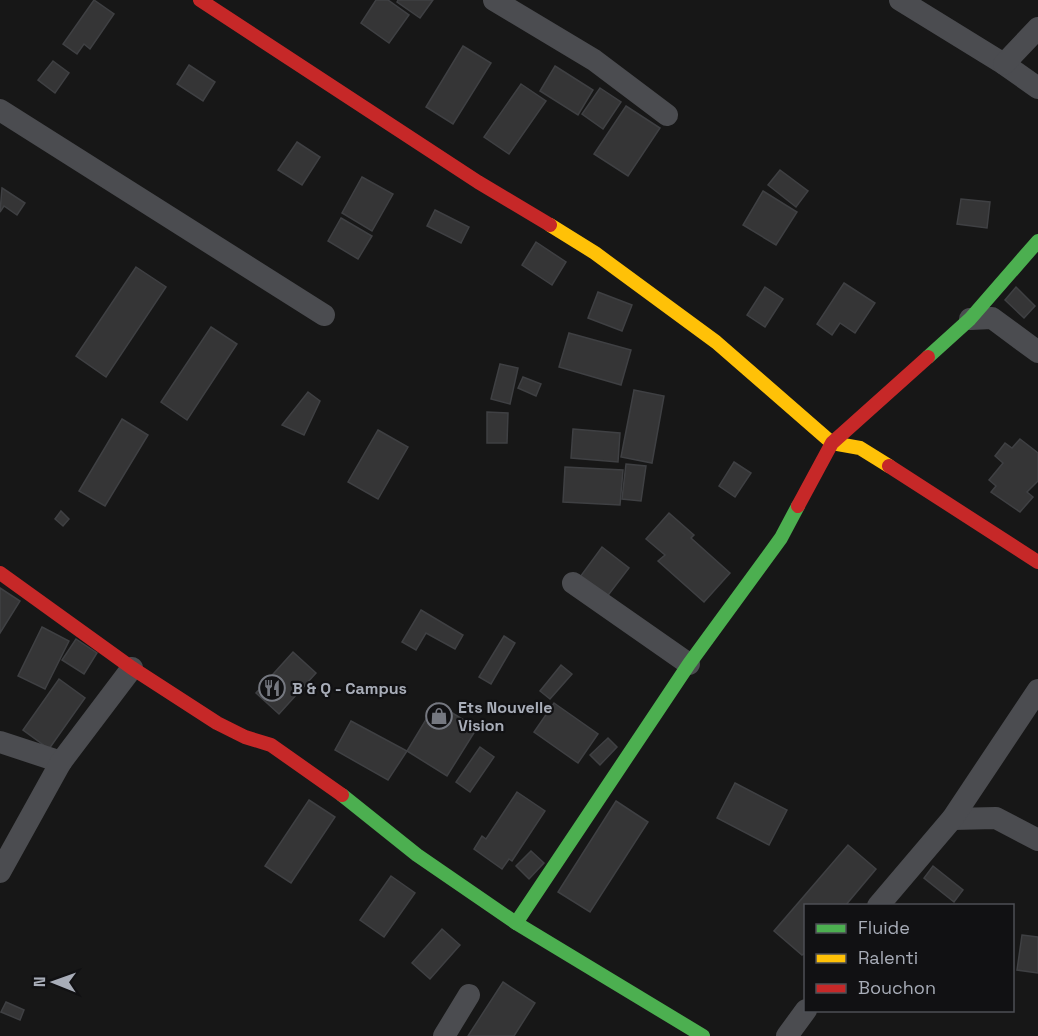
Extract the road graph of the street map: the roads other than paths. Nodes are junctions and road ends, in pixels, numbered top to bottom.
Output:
1 (200, 0) edge
2 (494, 0) edge
3 (900, 0) edge
4 (1038, 28) edge
5 (1004, 64) junction
6 (1038, 88) edge
7 (0, 110) edge
8 (667, 115) dead end
9 (1038, 241) edge
10 (324, 315) dead end
11 (970, 319) junction
12 (1038, 352) edge
13 (832, 443) junction
14 (1038, 562) edge
15 (0, 573) edge
16 (573, 583) dead end
17 (689, 664) junction
18 (132, 668) junction
19 (1038, 690) edge
20 (0, 742) edge
21 (61, 762) junction
22 (952, 819) junction
23 (1038, 840) edge
24 (0, 872) edge
25 (881, 904) edge
26 (516, 923) junction
27 (470, 995) dead end
28 (805, 1012) edge
29 (444, 1036) edge
30 (703, 1036) edge
31 (787, 1036) edge

1 - 13 street
2 - 8 street
3 - 5 street
4 - 5 street
5 - 6 street
7 - 10 street
9 - 11 street
11 - 12 street
11 - 13 street
13 - 14 street
13 - 17 street
15 - 18 street
16 - 17 street
17 - 26 street
18 - 21 street
18 - 26 street
19 - 22 street
20 - 21 street
21 - 24 street
22 - 23 street
22 - 25 street
26 - 30 street
27 - 29 street
28 - 31 street

